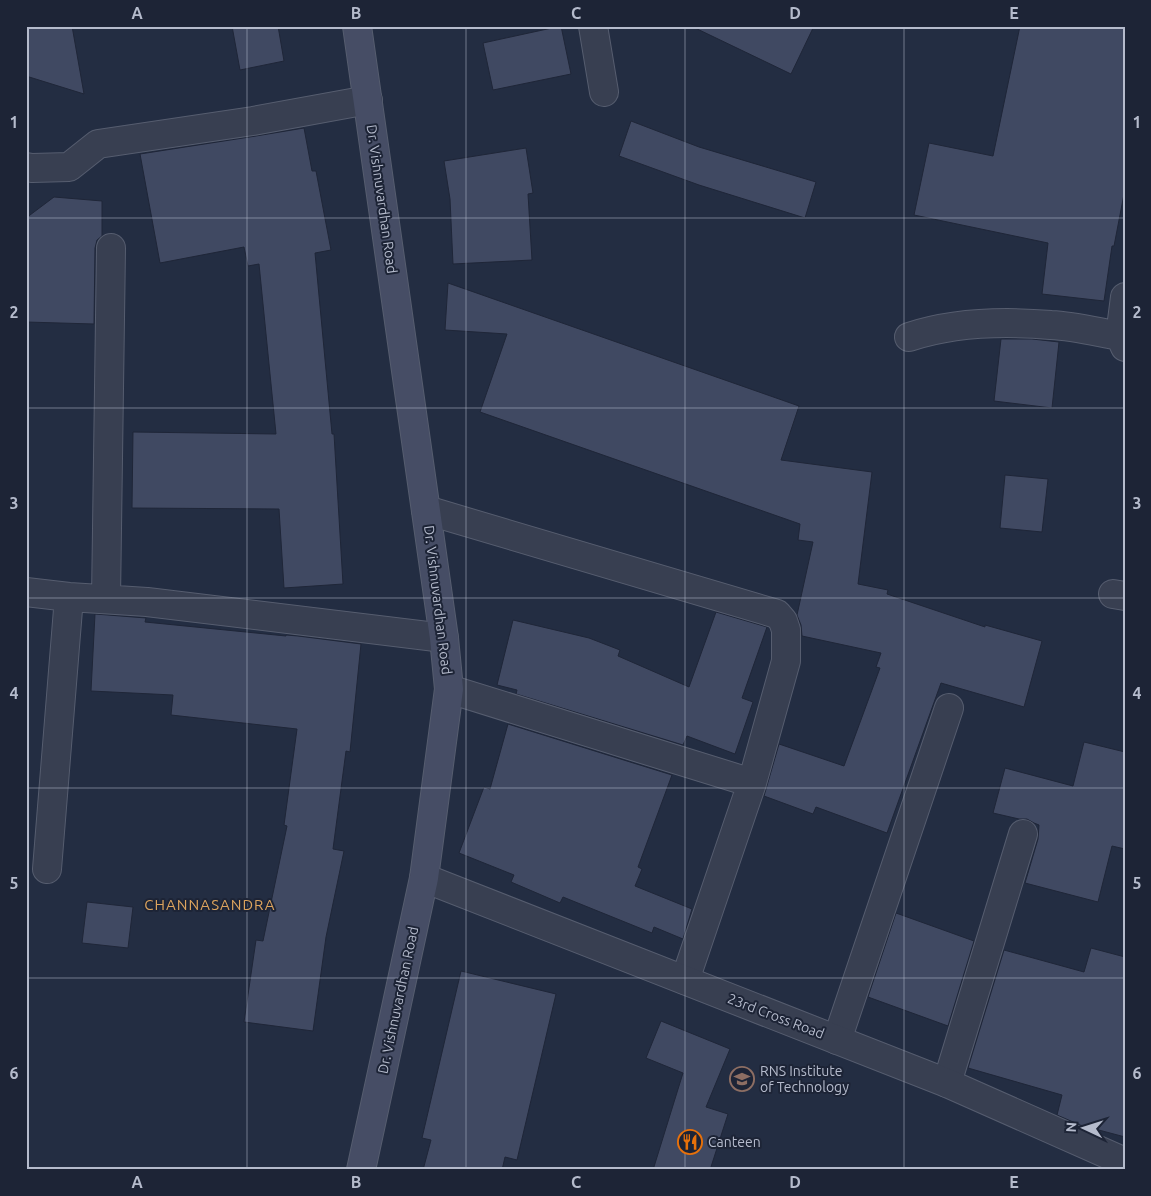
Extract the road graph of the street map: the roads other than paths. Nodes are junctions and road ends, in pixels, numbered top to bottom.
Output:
1 (357, 26) edge
2 (593, 26) edge
3 (604, 92) dead end
4 (368, 100) junction
5 (26, 167) edge
6 (111, 248) dead end
7 (1125, 297) edge
8 (909, 336) dead end
9 (1122, 342) edge
10 (426, 510) junction
11 (26, 592) edge
12 (70, 596) junction
13 (106, 599) junction
14 (444, 638) junction
15 (449, 689) junction
16 (949, 708) dead end
17 (752, 783) junction
18 (1023, 834) dead end
19 (47, 869) dead end
20 (424, 878) junction
21 (685, 980) junction
22 (837, 1040) junction
23 (947, 1083) junction
24 (1125, 1162) edge
25 (361, 1170) edge

1 - 4 main road, Dr. Vishnuvardhan Road
2 - 3 street
4 - 5 street
4 - 10 main road, Dr. Vishnuvardhan Road
6 - 13 street
7 - 9 street
8 - 9 street
10 - 14 main road, Dr. Vishnuvardhan Road
10 - 17 street
11 - 12 street
12 - 13 street
12 - 19 street
13 - 14 street
14 - 15 main road, Dr. Vishnuvardhan Road
15 - 17 street
15 - 20 main road, Dr. Vishnuvardhan Road
16 - 22 street
17 - 21 street
18 - 23 street
20 - 21 street, 23rd Cross Road
20 - 25 main road, Dr. Vishnuvardhan Road
21 - 22 street, 23rd Cross Road
22 - 23 street, 23rd Cross Road
23 - 24 street, 23rd Cross Road

